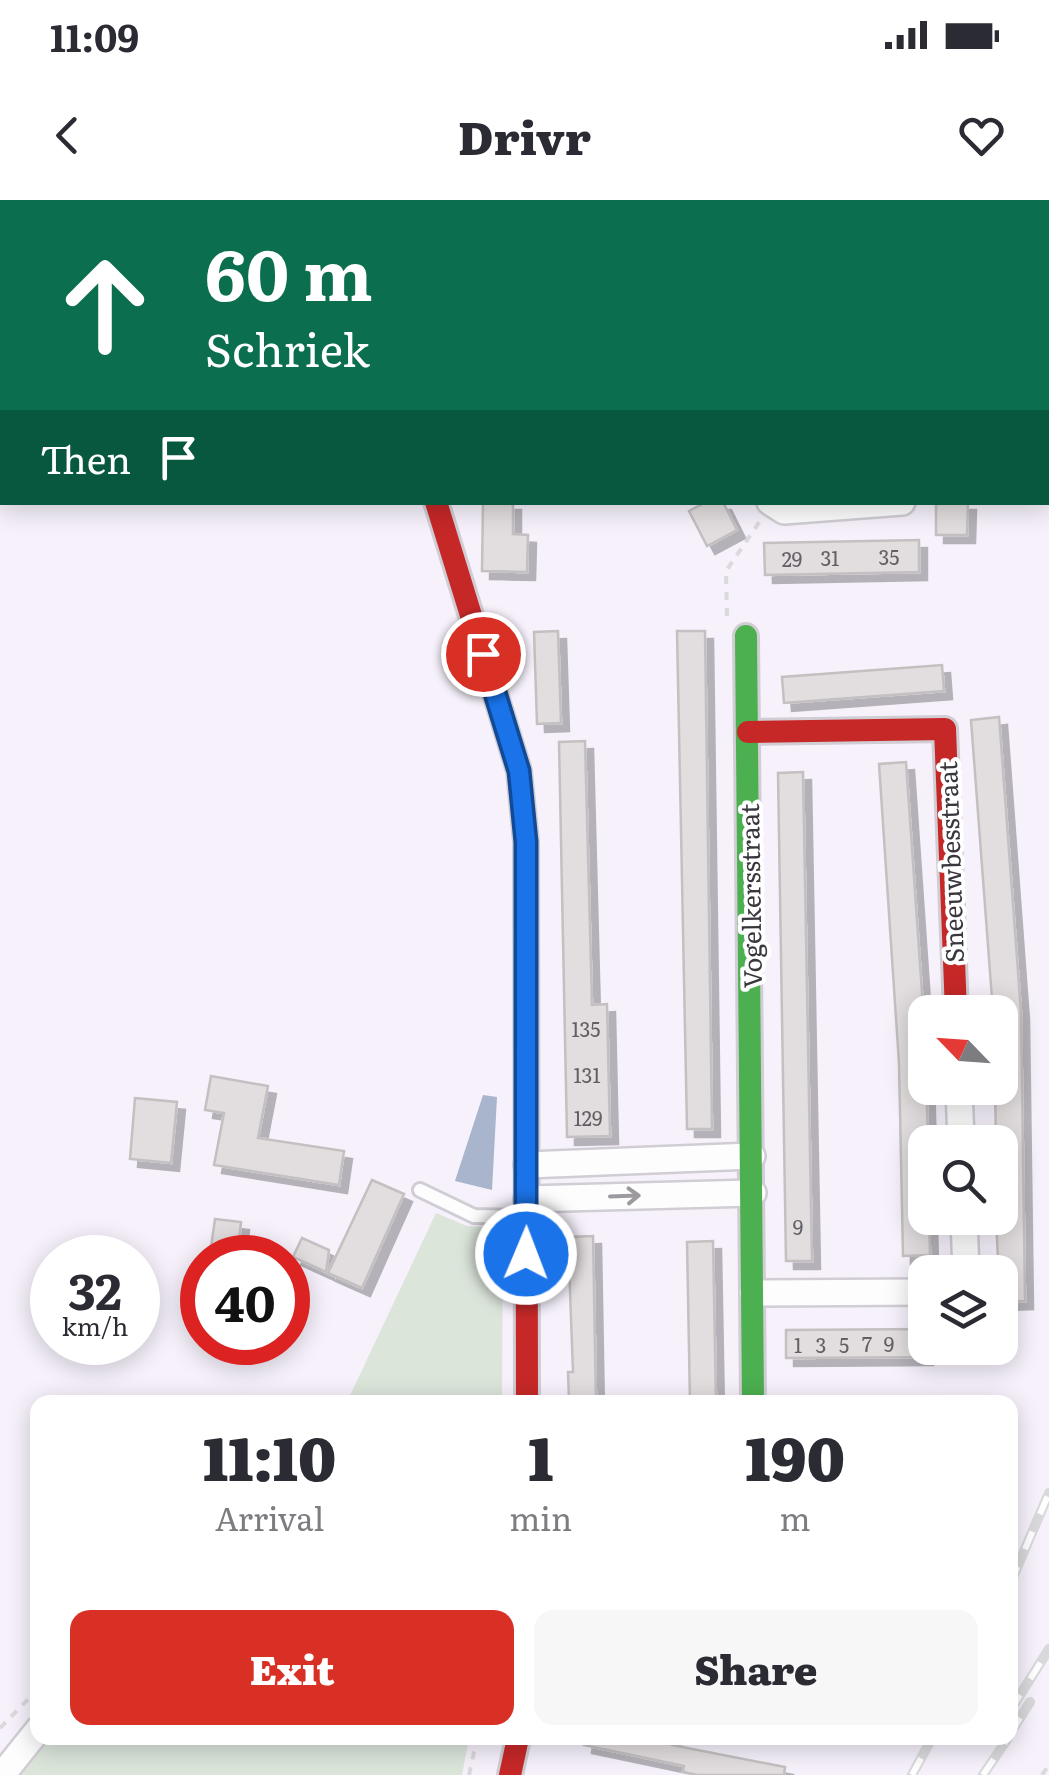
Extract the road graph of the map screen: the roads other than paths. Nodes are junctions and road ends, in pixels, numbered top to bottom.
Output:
1 (437, 505) edge
2 (773, 505) edge
3 (858, 505) edge
4 (746, 636) road end
5 (748, 732) junction
6 (955, 995) edge
7 (752, 1156) junction
8 (527, 1165) junction
9 (420, 1190) dead end
10 (753, 1193) junction
11 (527, 1208) junction
12 (753, 1292) junction
13 (908, 1292) edge
14 (527, 1395) edge
15 (753, 1395) edge
16 (30, 1740) edge
17 (516, 1745) edge
18 (2, 1775) edge
19 (510, 1775) edge

1 - 8 street
2 - 3 street
4 - 5 street, Vogelkersstraat
5 - 6 street, Sneeuwbesstraat
5 - 7 street, Vogelkersstraat
7 - 8 street
7 - 10 street, Vogelkersstraat
8 - 11 street
9 - 11 lane
11 -> 10 street
10 - 12 street, Vogelkersstraat
11 - 14 street
12 - 13 street
12 - 15 street, Vogelkersstraat
16 - 18 street
17 - 19 street

